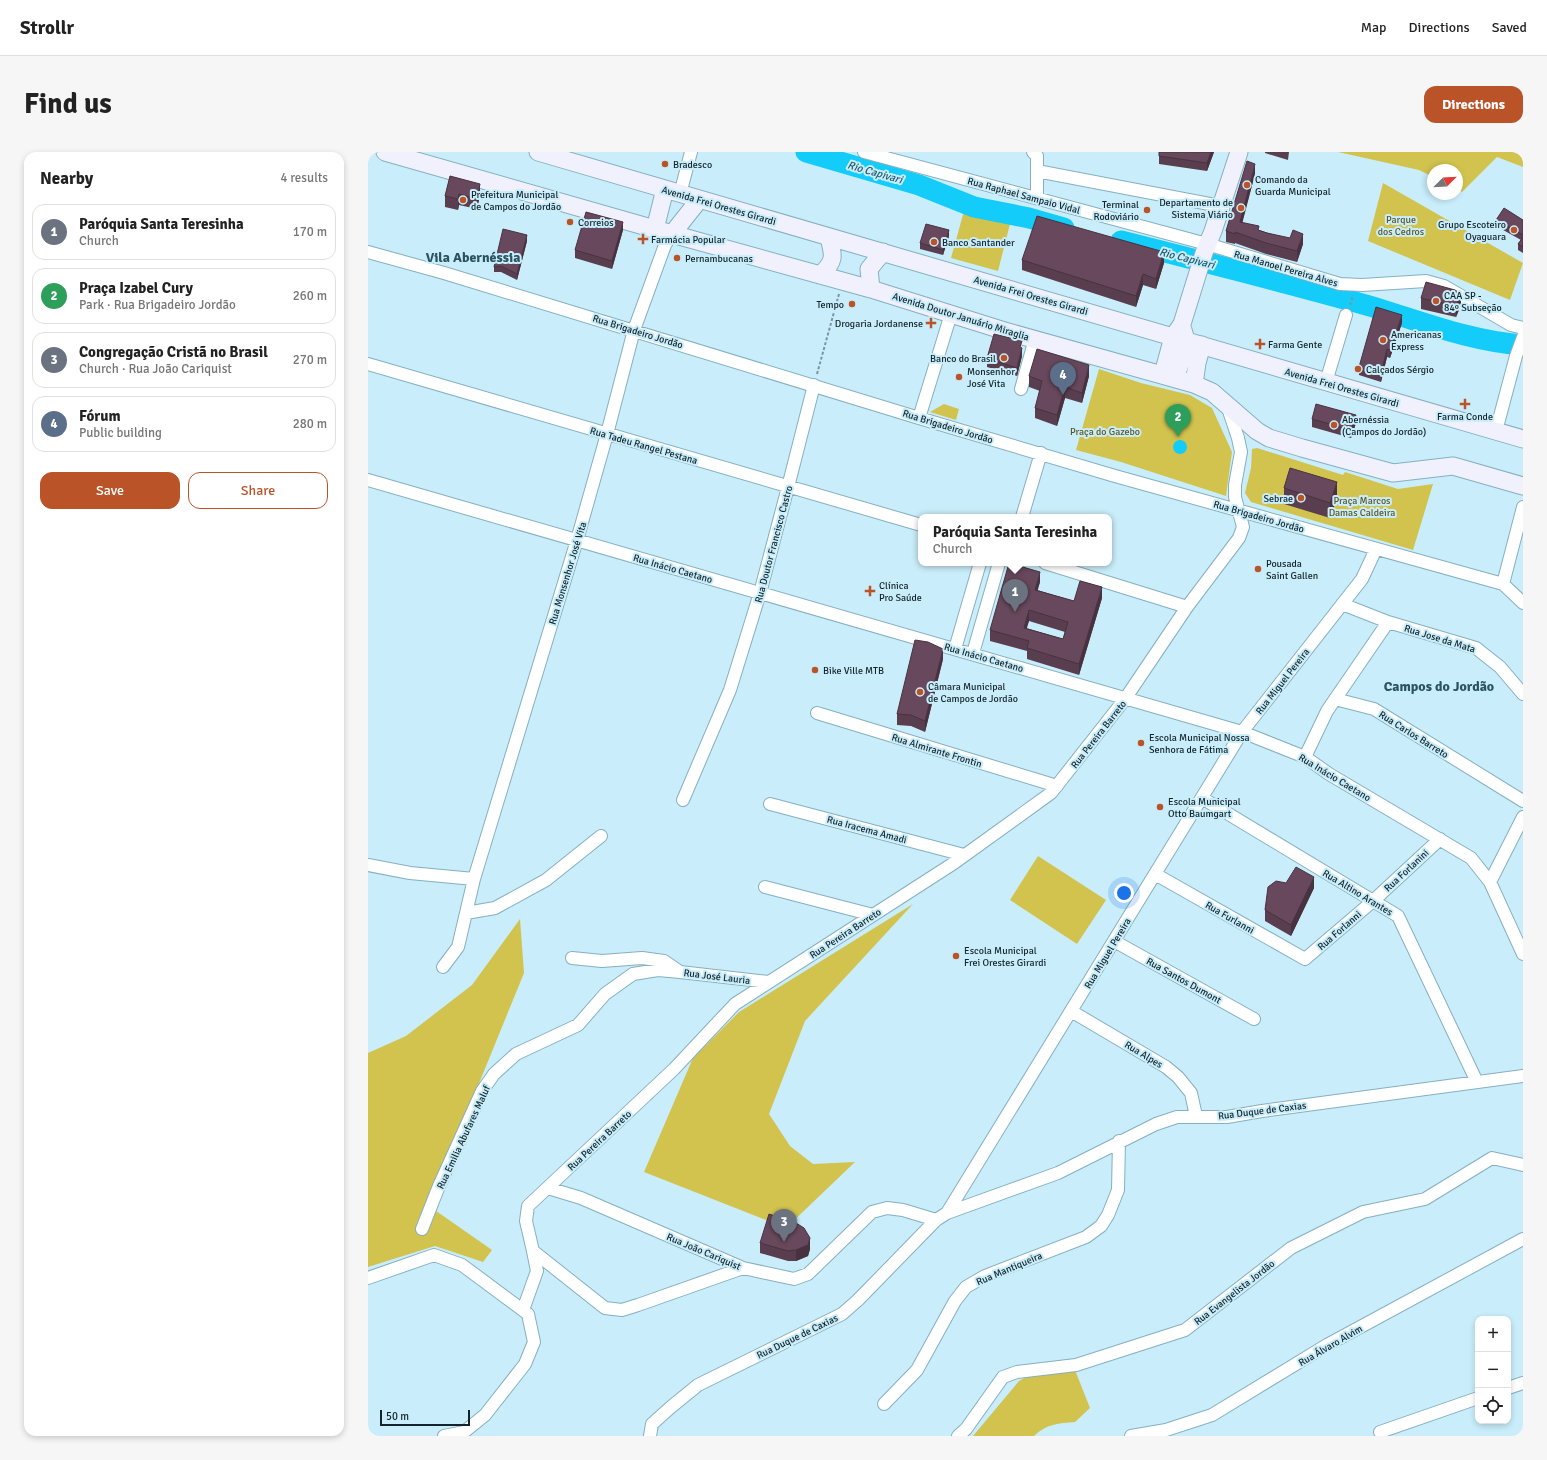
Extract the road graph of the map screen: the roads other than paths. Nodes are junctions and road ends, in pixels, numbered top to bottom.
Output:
1 (385, 152) edge
2 (538, 152) edge
3 (691, 152) edge
4 (864, 152) edge
5 (1033, 152) edge
6 (1239, 152) edge
7 (1037, 171) junction
8 (672, 191) junction
9 (1037, 198) junction
10 (699, 200) junction
11 (1220, 206) junction
12 (655, 229) junction
13 (672, 234) junction
14 (829, 238) junction
15 (1206, 248) junction
16 (368, 252) edge
17 (883, 252) junction
18 (820, 275) junction
19 (871, 289) junction
20 (951, 314) junction
21 (1346, 315) dead end
22 (1523, 328) edge
23 (634, 330) junction
24 (1186, 336) junction
25 (1523, 337) edge
26 (1035, 339) junction
27 (368, 364) edge
28 (1169, 376) junction
29 (1326, 382) junction
30 (814, 384) junction
31 (1194, 384) junction
32 (1021, 389) dead end
33 (1227, 404) junction
34 (919, 418) junction
35 (1496, 431) junction
36 (607, 434) junction
37 (1523, 439) edge
38 (1041, 453) junction
39 (368, 480) edge
40 (1523, 486) edge
41 (788, 487) junction
42 (1523, 507) edge
43 (1239, 510) junction
44 (1023, 514) edge
45 (918, 524) edge
46 (576, 540) junction
47 (1376, 549) junction
48 (979, 566) edge
49 (998, 566) edge
50 (1055, 566) edge
51 (1503, 584) junction
52 (760, 593) junction
53 (1523, 603) edge
54 (1342, 604) junction
55 (1187, 607) junction
56 (1388, 622) junction
57 (955, 649) junction
58 (972, 653) junction
59 (1523, 694) edge
60 (1125, 698) junction
61 (1335, 700) junction
62 (817, 713) dead end
63 (1242, 732) junction
64 (1305, 757) junction
65 (1057, 786) junction
66 (1202, 798) junction
67 (683, 800) dead end
68 (1523, 801) edge
69 (770, 804) dead end
70 (1523, 817) edge
71 (601, 836) dead end
72 (1440, 839) junction
73 (964, 855) junction
74 (368, 865) edge
75 (1155, 874) junction
76 (474, 879) junction
77 (1490, 882) junction
78 (765, 887) dead end
79 (1373, 901) junction
80 (466, 913) junction
81 (873, 915) junction
82 (1114, 941) junction
83 (1523, 954) edge
84 (572, 958) dead end
85 (1305, 959) joint
86 (443, 967) dead end
87 (680, 972) junction
88 (769, 982) junction
89 (1071, 1011) junction
90 (1254, 1019) dead end
91 (1523, 1076) edge
92 (1478, 1082) junction
93 (1196, 1116) junction
94 (1119, 1141) junction
95 (1523, 1165) edge
96 (548, 1188) junction
97 (947, 1213) junction
98 (936, 1220) junction
99 (422, 1229) dead end
100 (1523, 1239) edge
101 (533, 1251) junction
102 (743, 1268) junction
103 (368, 1278) edge
104 (523, 1310) junction
105 (1523, 1383) edge
106 (1511, 1387) edge
107 (1475, 1399) edge
108 (884, 1404) dead end
109 (651, 1430) edge
110 (1380, 1432) dead end
111 (444, 1436) edge
112 (640, 1436) edge
113 (958, 1436) edge
114 (1131, 1436) edge

1 - 12 main road, Avenida Doutor Januário Miraglia
2 - 8 main road, Avenida Frei Orestes Girardi
3 - 8 street
4 - 9 street, Rua Raphael Sampaio Vidal
5 - 7 street
6 - 11 main road
7 - 9 street
7 - 11 street
8 - 10 main road, Avenida Frei Orestes Girardi
8 - 12 main road
9 - 15 street, Rua Raphael Sampaio Vidal
10 - 13 main road
10 - 14 main road, Avenida Frei Orestes Girardi
11 - 15 main road
12 - 13 main road, Avenida Doutor Januário Miraglia
13 - 18 main road, Avenida Doutor Januário Miraglia
13 - 23 street, Rua Monsenhor José Vita
14 - 17 main road, Avenida Frei Orestes Girardi
14 - 18 main road
15 - 22 street, Rua Manoel Pereira Alves
15 - 24 main road
16 - 23 street, Rua Brigadeiro Jordão
17 - 19 main road
17 - 24 main road, Avenida Frei Orestes Girardi
18 - 19 main road, Avenida Doutor Januário Miraglia
19 - 20 main road, Avenida Doutor Januário Miraglia
20 - 26 main road, Avenida Doutor Januário Miraglia
20 - 34 street
21 - 29 street
23 - 30 street, Rua Brigadeiro Jordão
23 - 36 street, Rua Monsenhor José Vita
24 - 28 main road
24 - 29 main road, Avenida Frei Orestes Girardi
24 - 31 main road
25 - 35 street
26 - 28 main road, Avenida Doutor Januário Miraglia
26 - 32 street
27 - 36 street, Rua Tadeu Rangel Pestana
28 - 31 main road, Avenida Doutor Januário Miraglia
29 - 35 main road, Avenida Frei Orestes Girardi
30 - 34 street, Rua Brigadeiro Jordão
30 - 41 street, Rua Doutor Francisco Castro
31 - 33 main road, Avenida Doutor Januário Miraglia
33 - 40 main road, Avenida Doutor Januário Miraglia
33 - 43 street, Rua Pereira Barreto
34 - 38 street, Rua Brigadeiro Jordão
35 - 37 main road, Avenida Frei Orestes Girardi
36 - 41 street, Rua Tadeu Rangel Pestana
36 - 46 street, Rua Monsenhor José Vita
38 - 43 street, Rua Brigadeiro Jordão
38 - 44 street
39 - 46 street, Rua Inácio Caetano
41 - 45 street, Rua Tadeu Rangel Pestana
41 - 52 street, Rua Doutor Francisco Castro
42 - 51 street
43 - 47 street, Rua Brigadeiro Jordão
43 - 55 street, Rua Pereira Barreto
46 - 52 street, Rua Inácio Caetano
46 - 76 street, Rua Monsenhor José Vita
47 - 51 street, Rua Brigadeiro Jordão
47 - 54 street, Rua Miguel Pereira
48 - 57 street
49 - 58 street
50 - 55 street
51 - 53 street, Rua Brigadeiro Jordão
52 - 57 street, Rua Inácio Caetano
52 - 67 street, Rua Doutor Francisco Castro
54 - 56 street, Rua Jose da Mata
54 - 63 street, Rua Miguel Pereira
55 - 60 street, Rua Pereira Barreto
56 - 59 street, Rua Jose da Mata
56 - 61 street
57 - 58 street, Rua Inácio Caetano
58 - 60 street, Rua Inácio Caetano
60 - 63 street, Rua Inácio Caetano
60 - 65 street, Rua Pereira Barreto
61 - 64 street
61 - 68 street, Rua Carlos Barreto
62 - 65 street, Rua Almirante Frontin
63 - 64 street, Rua Inácio Caetano
63 - 66 street, Rua Miguel Pereira
64 - 72 street, Rua Inácio Caetano
65 - 73 street, Rua Pereira Barreto
66 - 75 street, Rua Miguel Pereira
66 - 79 street, Rua Altino Arantes
69 - 73 street, Rua Iracema Amadi
70 - 77 street
71 - 80 street
72 - 77 street, Rua Inácio Caetano
72 - 79 street, Rua Forlanini
73 - 81 street, Rua Pereira Barreto
74 - 76 street
75 - 82 street, Rua Miguel Pereira
75 - 85 street, Rua Furlanni
76 - 80 street, Rua Monsenhor José Vita
77 - 83 street, Rua Inácio Caetano
78 - 81 street
79 - 85 street, Rua Forlanni
79 - 92 street, Rua Altino Arantes
80 - 86 street, Rua Monsenhor José Vita
81 - 88 street, Rua Pereira Barreto
82 - 89 street, Rua Miguel Pereira
82 - 90 street, Rua Santos Dumont
84 - 87 street, Rua José Lauria
87 - 88 street, Rua José Lauria
87 - 99 street, Rua Emilia Abufares Maluf
88 - 96 street, Rua Pereira Barreto
89 - 93 street, Rua Alpes
89 - 97 street, Rua Miguel Pereira
91 - 92 street, Rua Duque de Caxias
92 - 93 street, Rua Duque de Caxias
93 - 94 street, Rua Duque de Caxias
94 - 97 street, Rua Duque de Caxias
94 - 108 street, Rua Mantiqueira
95 - 113 street, Rua Evangelista Jordão
96 - 101 street, Rua Pereira Barreto
96 - 102 street, Rua João Cariquist
97 - 98 street, Rua Miguel Pereira
98 - 102 street, Rua João Cariquist
98 - 109 street, Rua Duque de Caxias
100 - 114 street, Rua Álvaro Alvim
101 - 102 street
101 - 104 street, Rua Pereira Barreto
103 - 104 street
104 - 111 street
105 - 106 street
107 - 110 street
109 - 112 street, Rua Duque de Caxias

